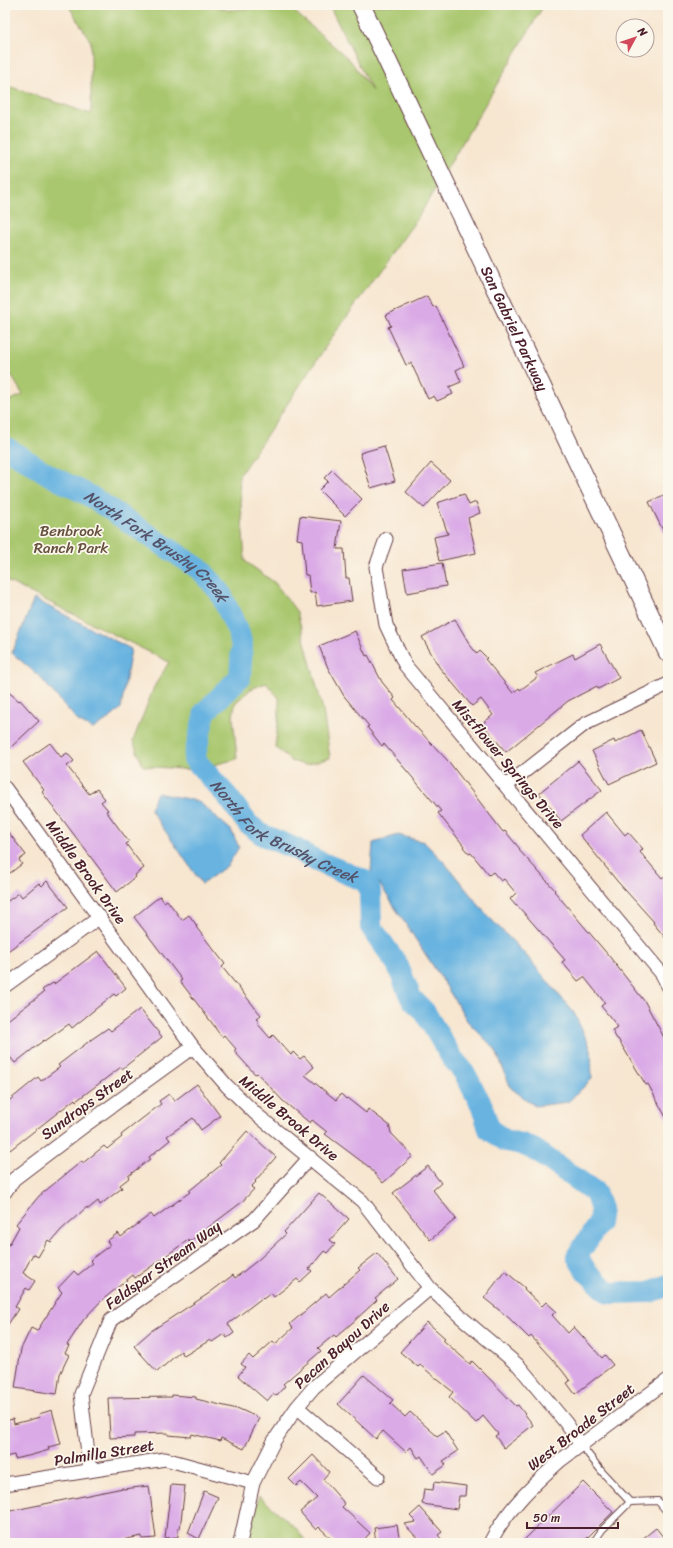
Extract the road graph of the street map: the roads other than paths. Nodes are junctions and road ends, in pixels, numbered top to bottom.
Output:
1 (361, 5) edge
2 (386, 539) dead end
3 (668, 653) edge
4 (668, 684) edge
5 (506, 786) junction
6 (5, 788) edge
7 (100, 917) junction
8 (5, 986) edge
9 (668, 986) edge
10 (193, 1047) junction
11 (310, 1157) junction
12 (5, 1192) edge
13 (430, 1288) junction
14 (668, 1380) edge
15 (297, 1407) junction
16 (581, 1445) junction
17 (90, 1472) junction
18 (378, 1477) dead end
19 (253, 1483) junction
20 (5, 1484) edge
21 (630, 1502) junction
22 (668, 1513) edge
23 (240, 1543) edge
24 (490, 1543) edge
25 (593, 1543) edge

1 - 3 street, San Gabriel Parkway
2 - 5 street, Mistflower Springs Drive
4 - 5 street
5 - 9 street, Mistflower Springs Drive
6 - 7 street, Middle Brook Drive
7 - 8 street
7 - 10 street, Middle Brook Drive
10 - 11 street, Middle Brook Drive
10 - 12 street, Sundrops Street
11 - 13 street, Middle Brook Drive
11 - 17 street, Feldspar Stream Way
13 - 15 street, Pecan Bayou Drive
13 - 16 street, Middle Brook Drive
14 - 16 street, West Broade Street
15 - 18 street
15 - 19 street, Pecan Bayou Drive
16 - 21 lane
16 - 24 street, West Broade Street
17 - 19 street, Palmilla Street
17 - 20 street, Palmilla Street
19 - 23 street, Pecan Bayou Drive
21 - 22 lane
21 - 25 lane

